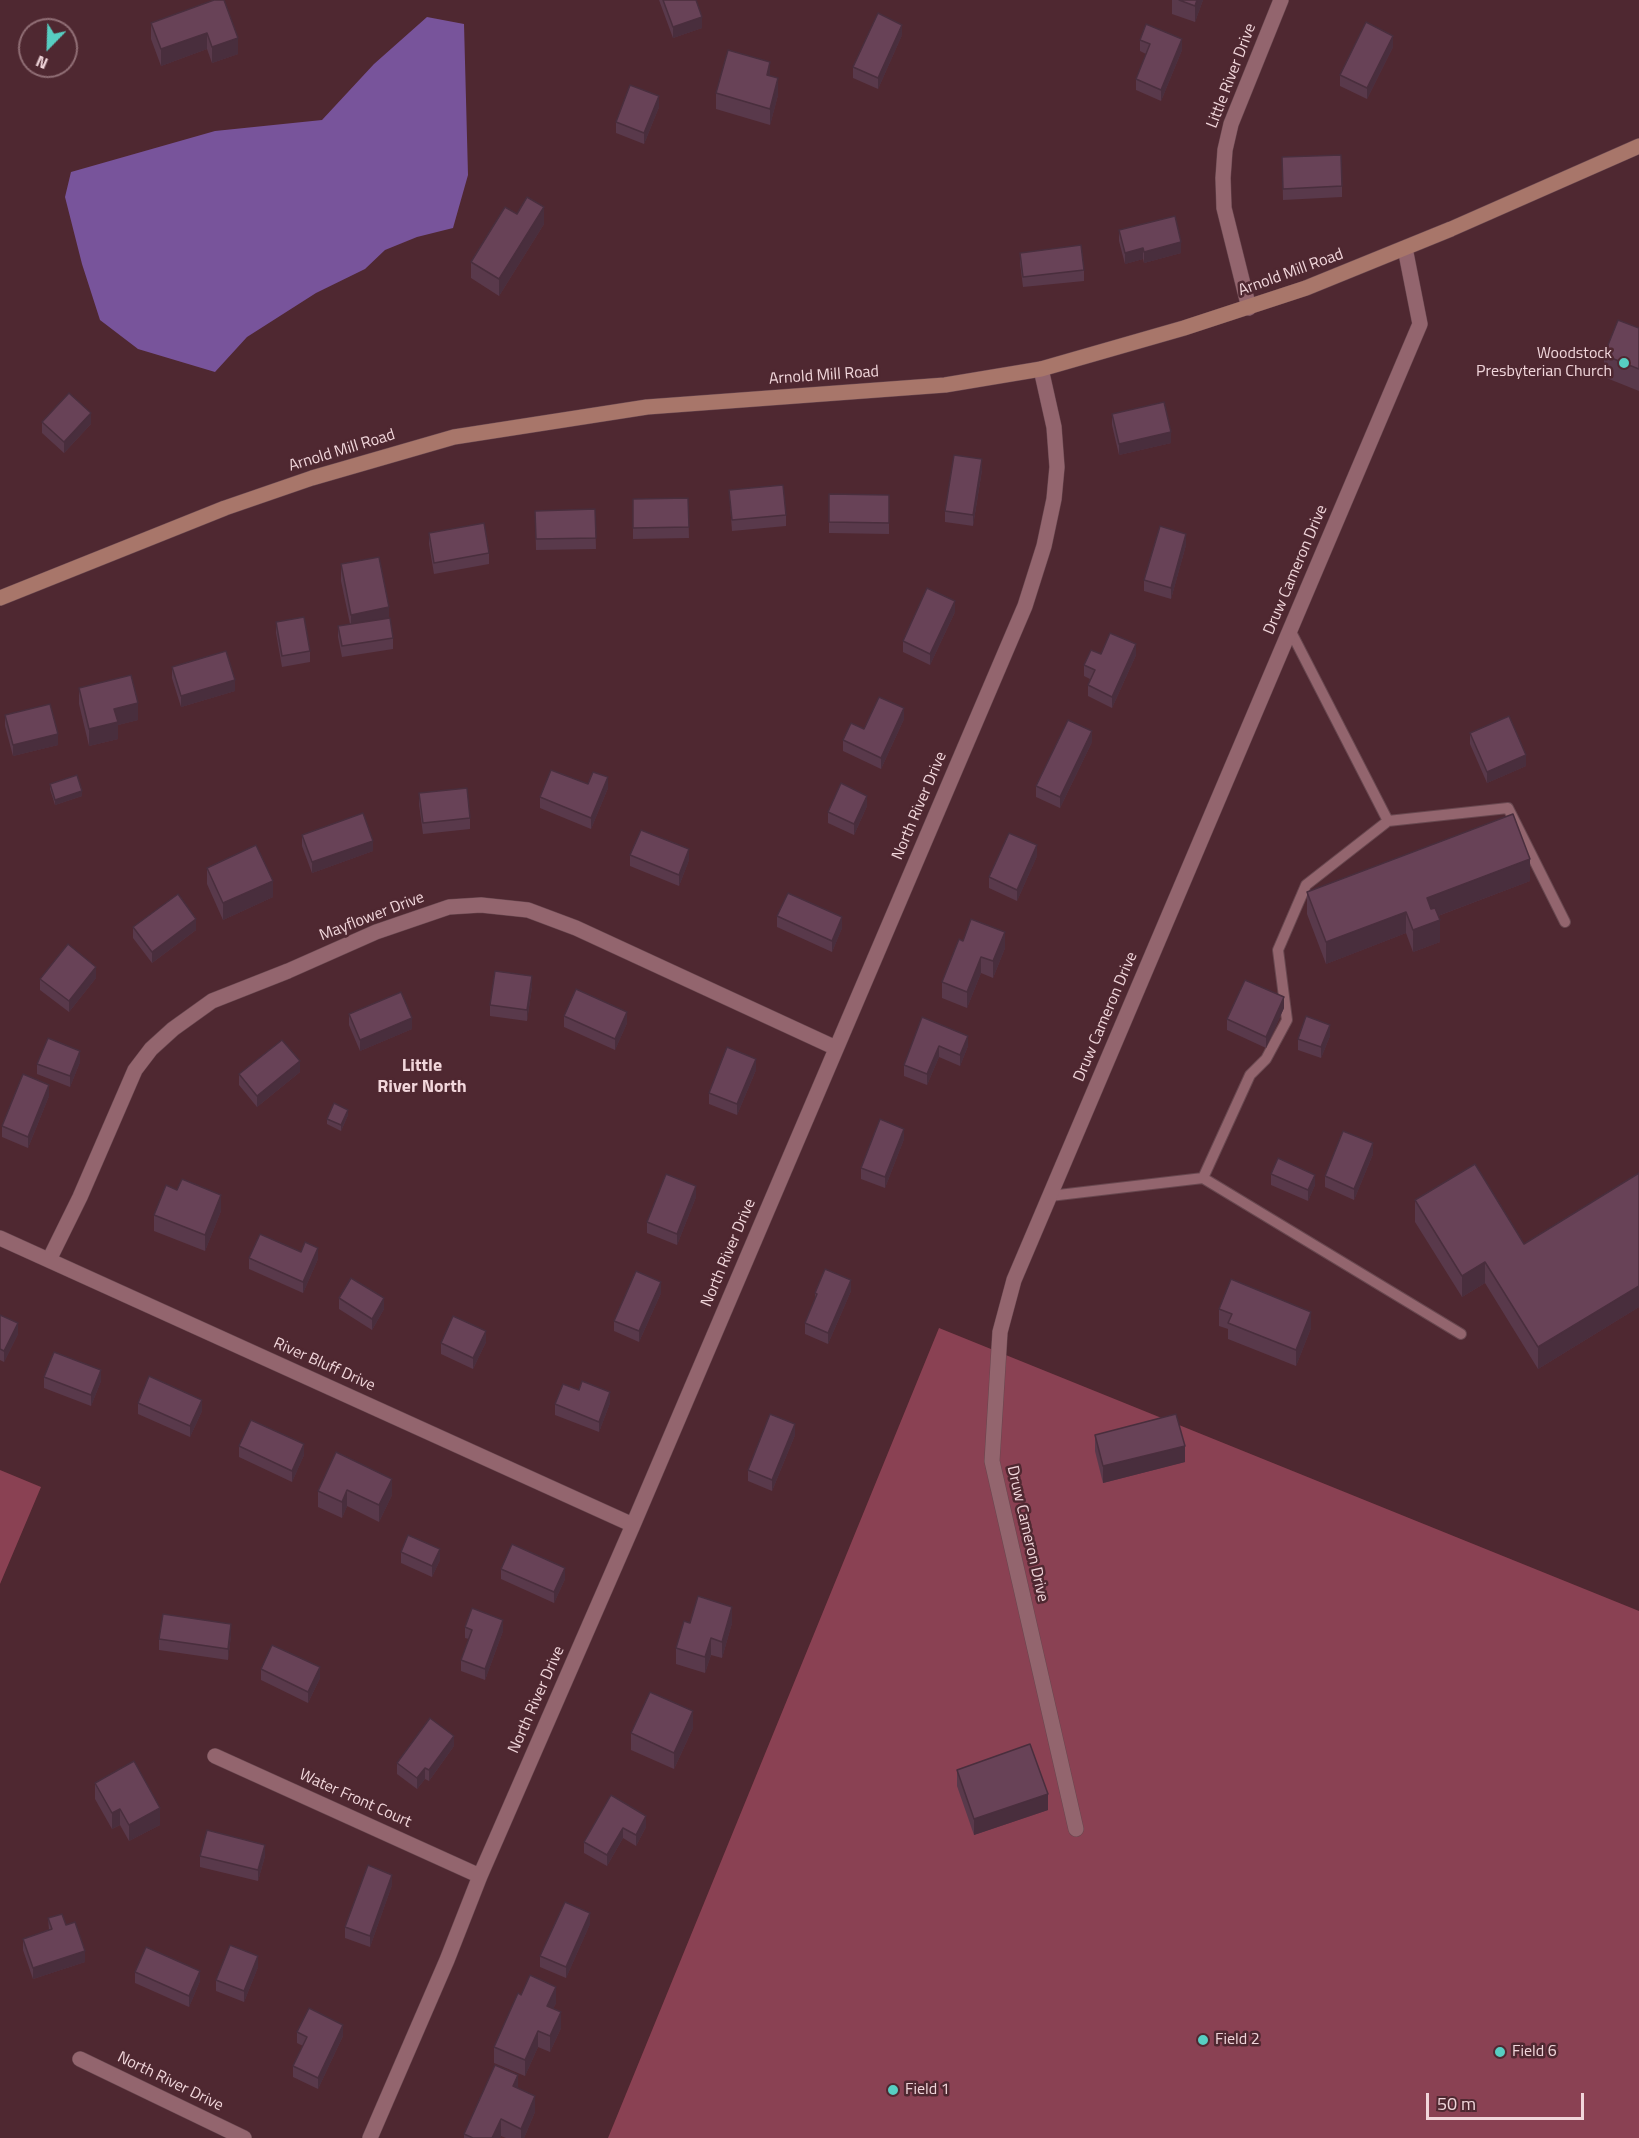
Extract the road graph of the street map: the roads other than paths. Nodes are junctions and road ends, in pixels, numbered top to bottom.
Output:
1 (1281, 0) edge
2 (1639, 146) edge
3 (1406, 248) junction
4 (1249, 308) junction
5 (1041, 369) junction
6 (0, 598) edge
7 (1290, 630) junction
8 (1388, 821) junction
9 (1565, 922) dead end
10 (836, 1048) junction
11 (1203, 1178) junction
12 (1050, 1196) junction
13 (0, 1238) edge
14 (49, 1260) junction
15 (1461, 1334) dead end
16 (633, 1525) junction
17 (215, 1756) dead end
18 (1076, 1829) dead end
19 (480, 1876) junction
20 (80, 2059) dead end
21 (244, 2138) edge
22 (370, 2138) edge

1 - 4 street, Little River Drive
2 - 3 main road, Arnold Mill Road
3 - 4 main road, Arnold Mill Road
3 - 7 street, Druw Cameron Drive
4 - 5 main road, Arnold Mill Road
5 - 6 main road, Arnold Mill Road
5 - 10 street, North River Drive
7 - 8 lane
7 - 12 street, Druw Cameron Drive
8 - 9 lane
8 - 11 lane
10 - 14 street, Mayflower Drive
10 - 16 street, North River Drive
11 - 12 lane
11 - 15 lane
12 - 18 street, Druw Cameron Drive
13 - 14 street, River Bluff Drive
14 - 16 street, River Bluff Drive
16 - 19 street, North River Drive
17 - 19 street, Water Front Court
19 - 22 street, North River Drive
20 - 21 street, North River Drive

